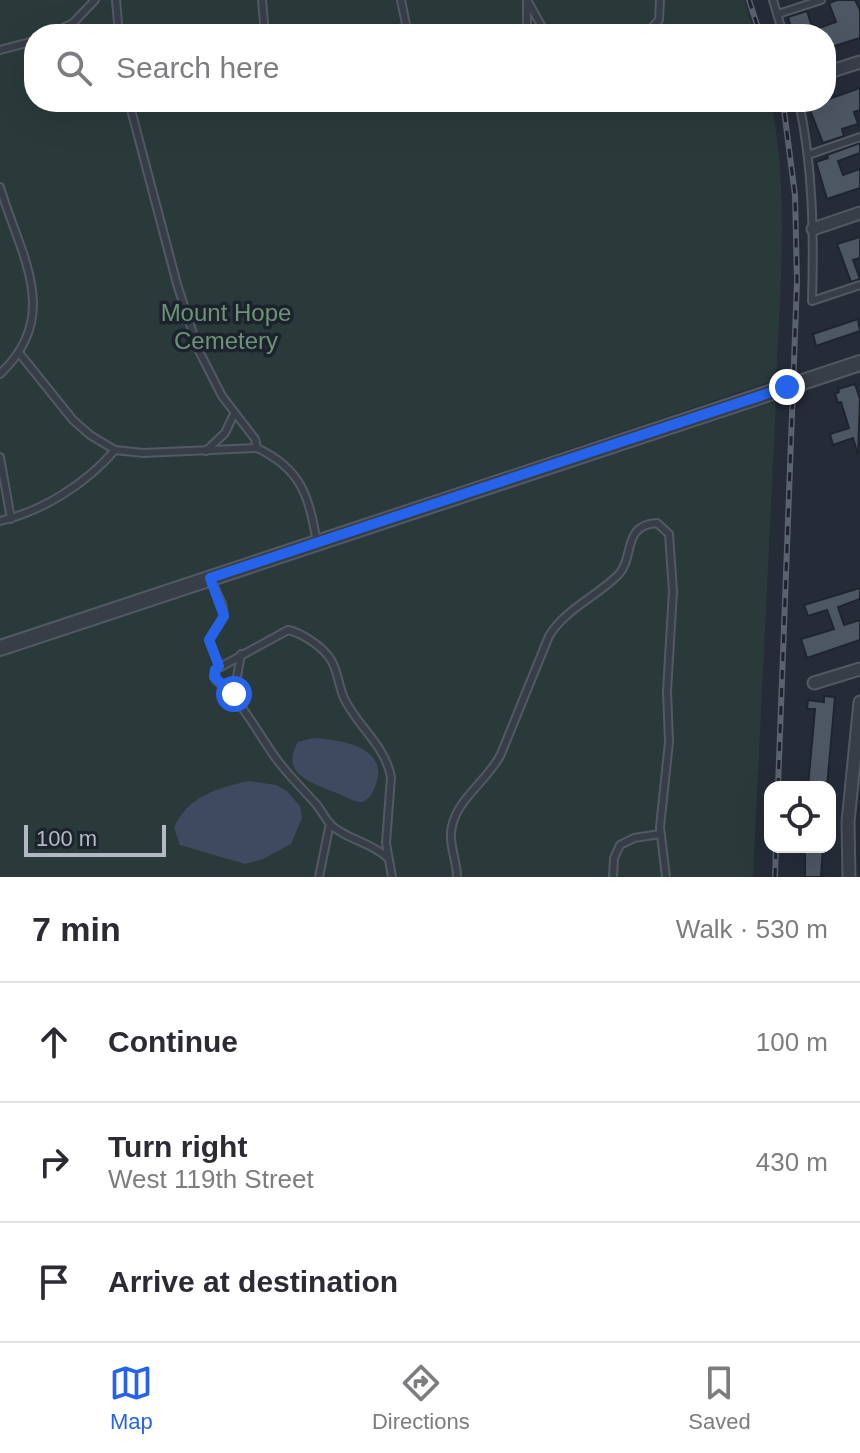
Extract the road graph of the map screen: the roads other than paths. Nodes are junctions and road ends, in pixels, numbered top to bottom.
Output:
1 (95, 0) edge
2 (116, 0) edge
3 (262, 0) edge
4 (401, 0) edge
5 (527, 0) edge
6 (660, 0) edge
7 (773, 0) edge
8 (821, 0) edge
9 (778, 14) junction
10 (71, 24) edge
11 (118, 24) edge
12 (264, 24) edge
13 (406, 24) edge
14 (527, 24) edge
15 (540, 24) edge
16 (655, 24) edge
17 (780, 24) edge
18 (24, 45) edge
19 (0, 50) edge
20 (860, 62) edge
21 (836, 70) edge
22 (132, 112) edge
23 (801, 112) edge
24 (860, 137) edge
25 (808, 155) junction
26 (0, 187) edge
27 (860, 213) edge
28 (813, 229) junction
29 (860, 285) edge
30 (20, 354) junction
31 (860, 363) edge
32 (0, 374) edge
33 (234, 414) junction
34 (257, 448) junction
35 (115, 450) junction
36 (206, 451) junction
37 (0, 457) edge
38 (11, 519) junction
39 (0, 521) edge
40 (317, 543) junction
41 (210, 578) junction
42 (0, 648) edge
43 (241, 654) junction
44 (219, 666) junction
45 (860, 669) edge
46 (814, 683) dead end
47 (234, 694) junction
48 (860, 702) edge
49 (854, 820) edge
50 (330, 823) junction
51 (660, 834) junction
52 (388, 858) junction
53 (319, 877) edge
54 (392, 877) edge
55 (457, 877) edge
56 (613, 877) edge
57 (666, 877) edge
58 (849, 877) edge

1 - 10 lane
2 - 11 lane
3 - 12 lane
4 - 13 lane
5 - 14 lane
5 - 15 lane
6 - 16 lane
7 - 9 lane
8 - 9 lane
9 - 17 lane
18 - 19 lane
20 - 21 street
22 - 33 lane
23 - 25 lane
24 - 25 lane
25 - 28 lane
26 - 30 lane
27 - 28 street
28 - 29 lane
30 - 32 lane
30 - 35 lane
31 - 40 street
33 - 34 lane
33 - 36 lane
34 - 36 lane
34 - 40 lane
35 - 36 lane
35 - 38 lane
37 - 38 lane
38 - 39 lane
40 - 41 street
41 - 42 street
41 - 44 lane
43 - 44 lane
43 - 47 lane
43 - 52 lane
44 - 47 lane
45 - 46 street
47 - 50 lane
48 - 49 street
49 - 58 street
50 - 52 lane
50 - 53 lane
51 - 55 lane
51 - 56 lane
51 - 57 lane
52 - 54 lane

